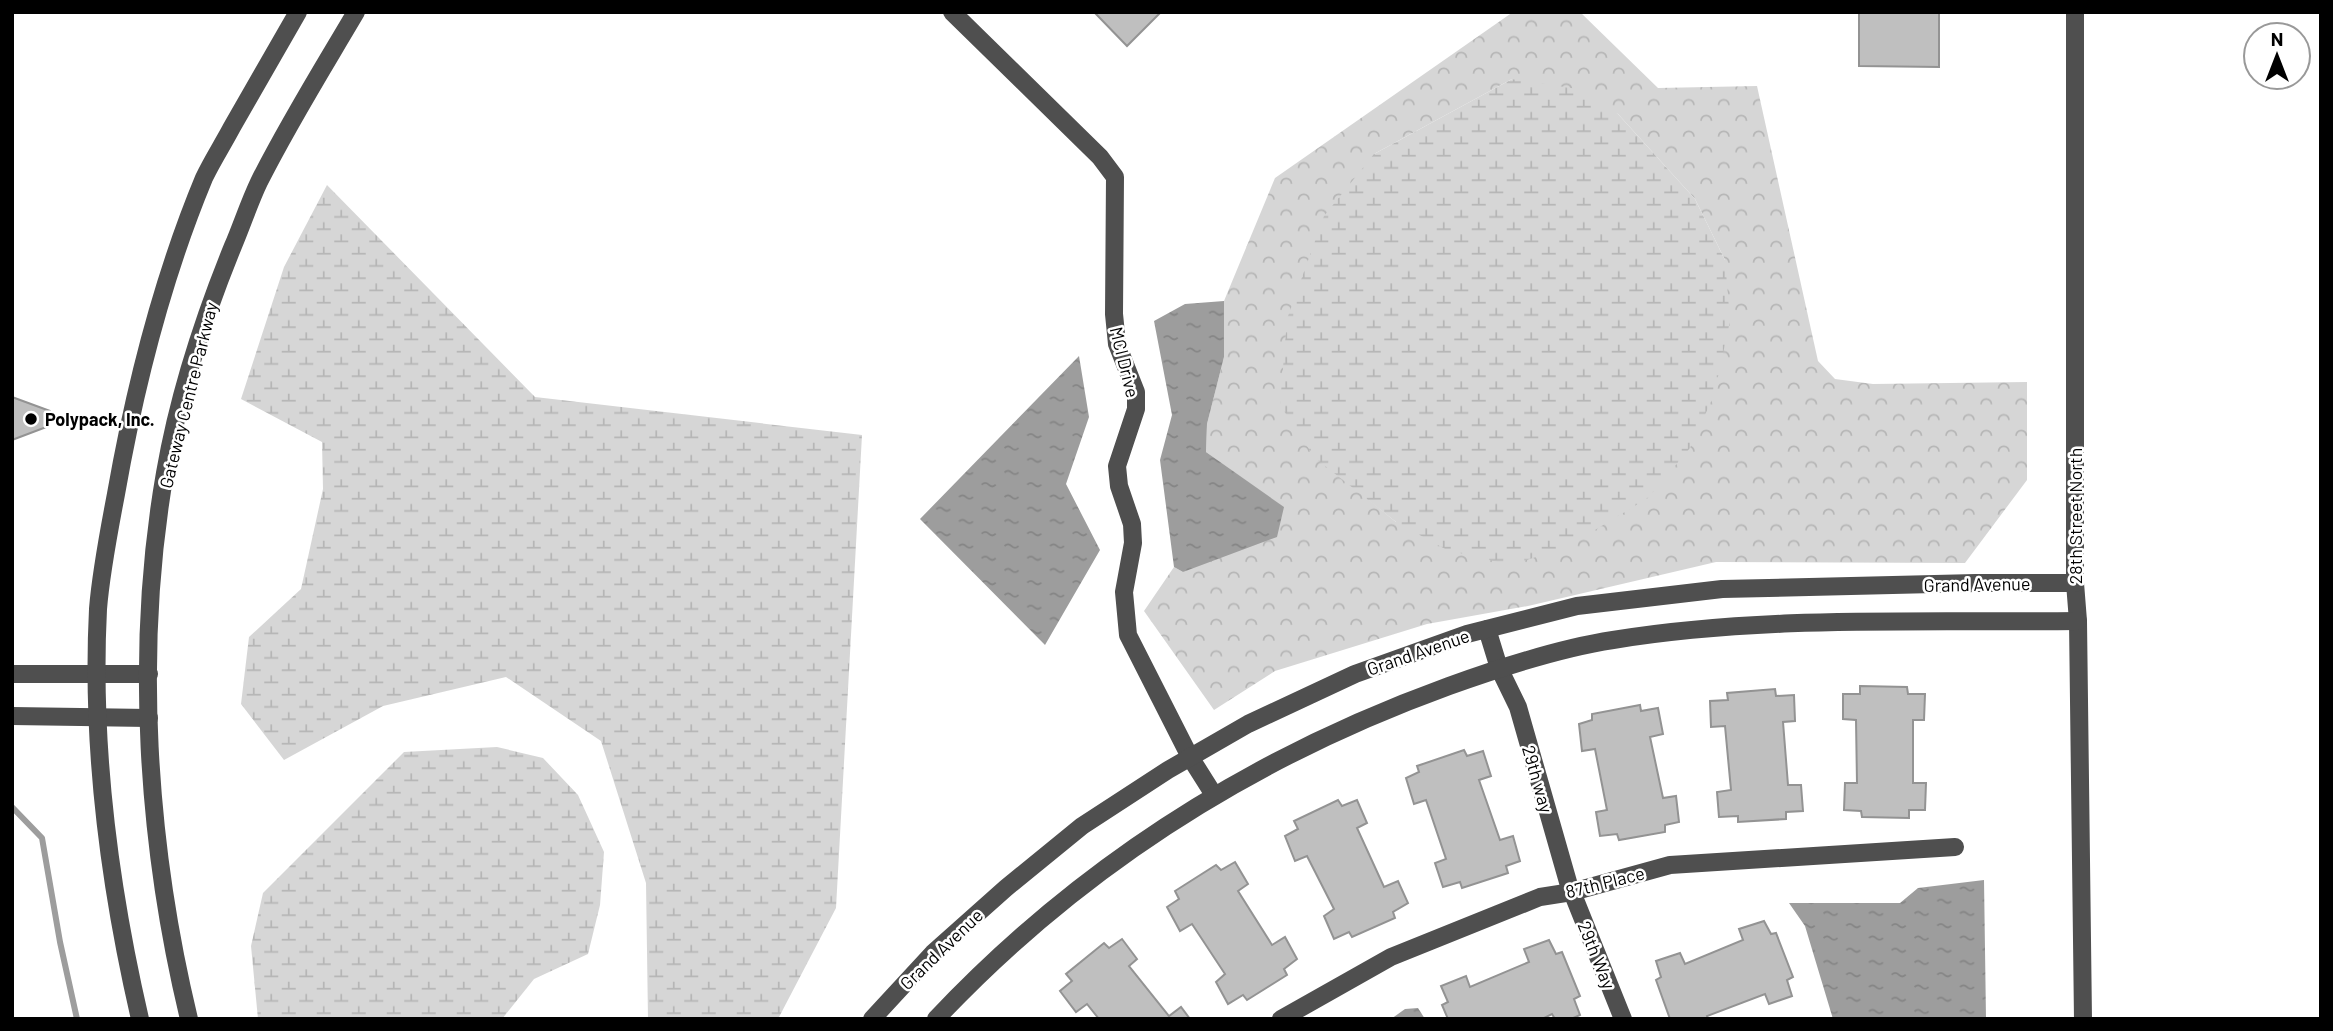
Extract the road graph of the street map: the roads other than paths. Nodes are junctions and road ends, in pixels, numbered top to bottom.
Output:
1 (298, 12) edge
2 (356, 12) edge
3 (952, 12) edge
4 (2075, 12) edge
5 (2075, 583) junction
6 (2078, 621) junction
7 (1487, 629) junction
8 (1499, 668) junction
9 (12, 674) edge
10 (98, 674) junction
11 (149, 674) junction
12 (12, 716) edge
13 (98, 717) junction
14 (149, 718) junction
15 (1190, 757) junction
16 (1214, 795) junction
17 (1955, 847) dead end
18 (1572, 892) junction
19 (140, 1019) edge
20 (190, 1019) edge
21 (872, 1019) edge
22 (936, 1019) edge
23 (1281, 1019) edge
24 (1623, 1019) edge
25 (2083, 1019) edge

1 - 10 street
2 - 11 street, Gateway Centre Parkway
3 - 15 street, MCI Drive
4 - 5 street, 28th Street North
5 - 6 street, 28th Street North
5 - 7 street, Grand Avenue
6 - 8 street
6 - 25 street, 28th Street North
7 - 8 street, 29th way
7 - 15 street, Grand Avenue
8 - 16 street
8 - 18 street, 29th way
9 - 10 street
10 - 11 street
10 - 13 street
11 - 14 street, Gateway Centre Parkway
12 - 13 street
13 - 14 street
13 - 19 street
14 - 20 street, Gateway Centre Parkway
15 - 16 street, MCI Drive
15 - 21 street, Grand Avenue
16 - 22 street
17 - 18 street, 87th Place
18 - 23 street, 87th Place
18 - 24 street, 29th Way

